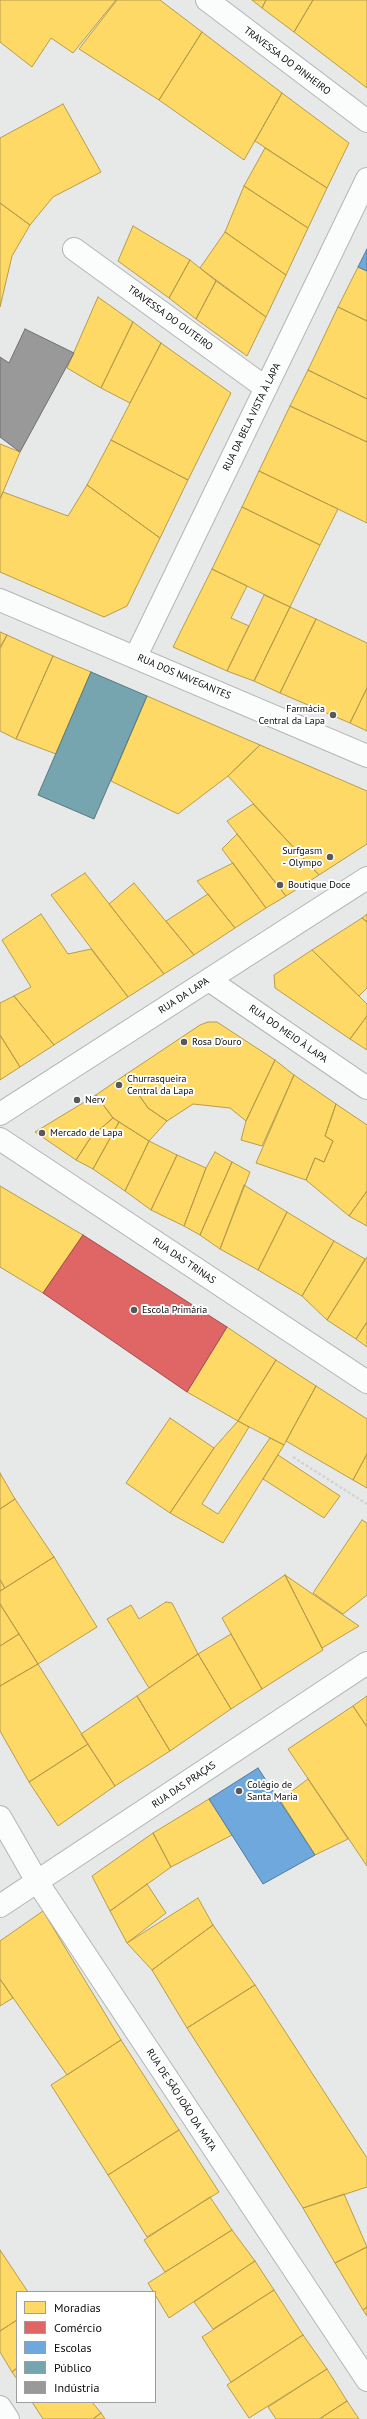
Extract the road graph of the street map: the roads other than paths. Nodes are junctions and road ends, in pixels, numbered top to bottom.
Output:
1 (207, 0) edge
2 (367, 121) edge
3 (367, 179) edge
4 (74, 249) dead end
5 (266, 388) junction
6 (0, 600) edge
7 (136, 656) junction
8 (367, 756) edge
9 (367, 878) edge
10 (209, 980) junction
11 (367, 1088) edge
12 (0, 1114) edge
13 (0, 1139) edge
14 (367, 1382) edge
15 (367, 1663) edge
16 (0, 1817) edge
17 (38, 1883) junction
18 (0, 1906) edge
19 (367, 2380) edge
20 (0, 2407) edge
21 (8, 2419) edge

1 - 2 street, TRAVESSA DO PINHEIRO
3 - 5 street, RUA DA BELA VISTA À LAPA
4 - 5 street, TRAVESSA DO OUTEIRO
5 - 7 street, RUA DA BELA VISTA À LAPA
6 - 7 street, RUA DOS NAVEGANTES
7 - 8 street, RUA DOS NAVEGANTES
9 - 10 street, RUA DA LAPA
10 - 11 street, RUA DO MEIO À LAPA
10 - 12 street, RUA DA LAPA
13 - 14 street, RUA DAS TRINAS
15 - 17 street, RUA DAS PRAÇAS
16 - 17 street, RUA DE SÃO JOÃO DA MATA
17 - 18 street, RUA DAS PRAÇAS
17 - 19 street, RUA DE SÃO JOÃO DA MATA
20 - 21 street

